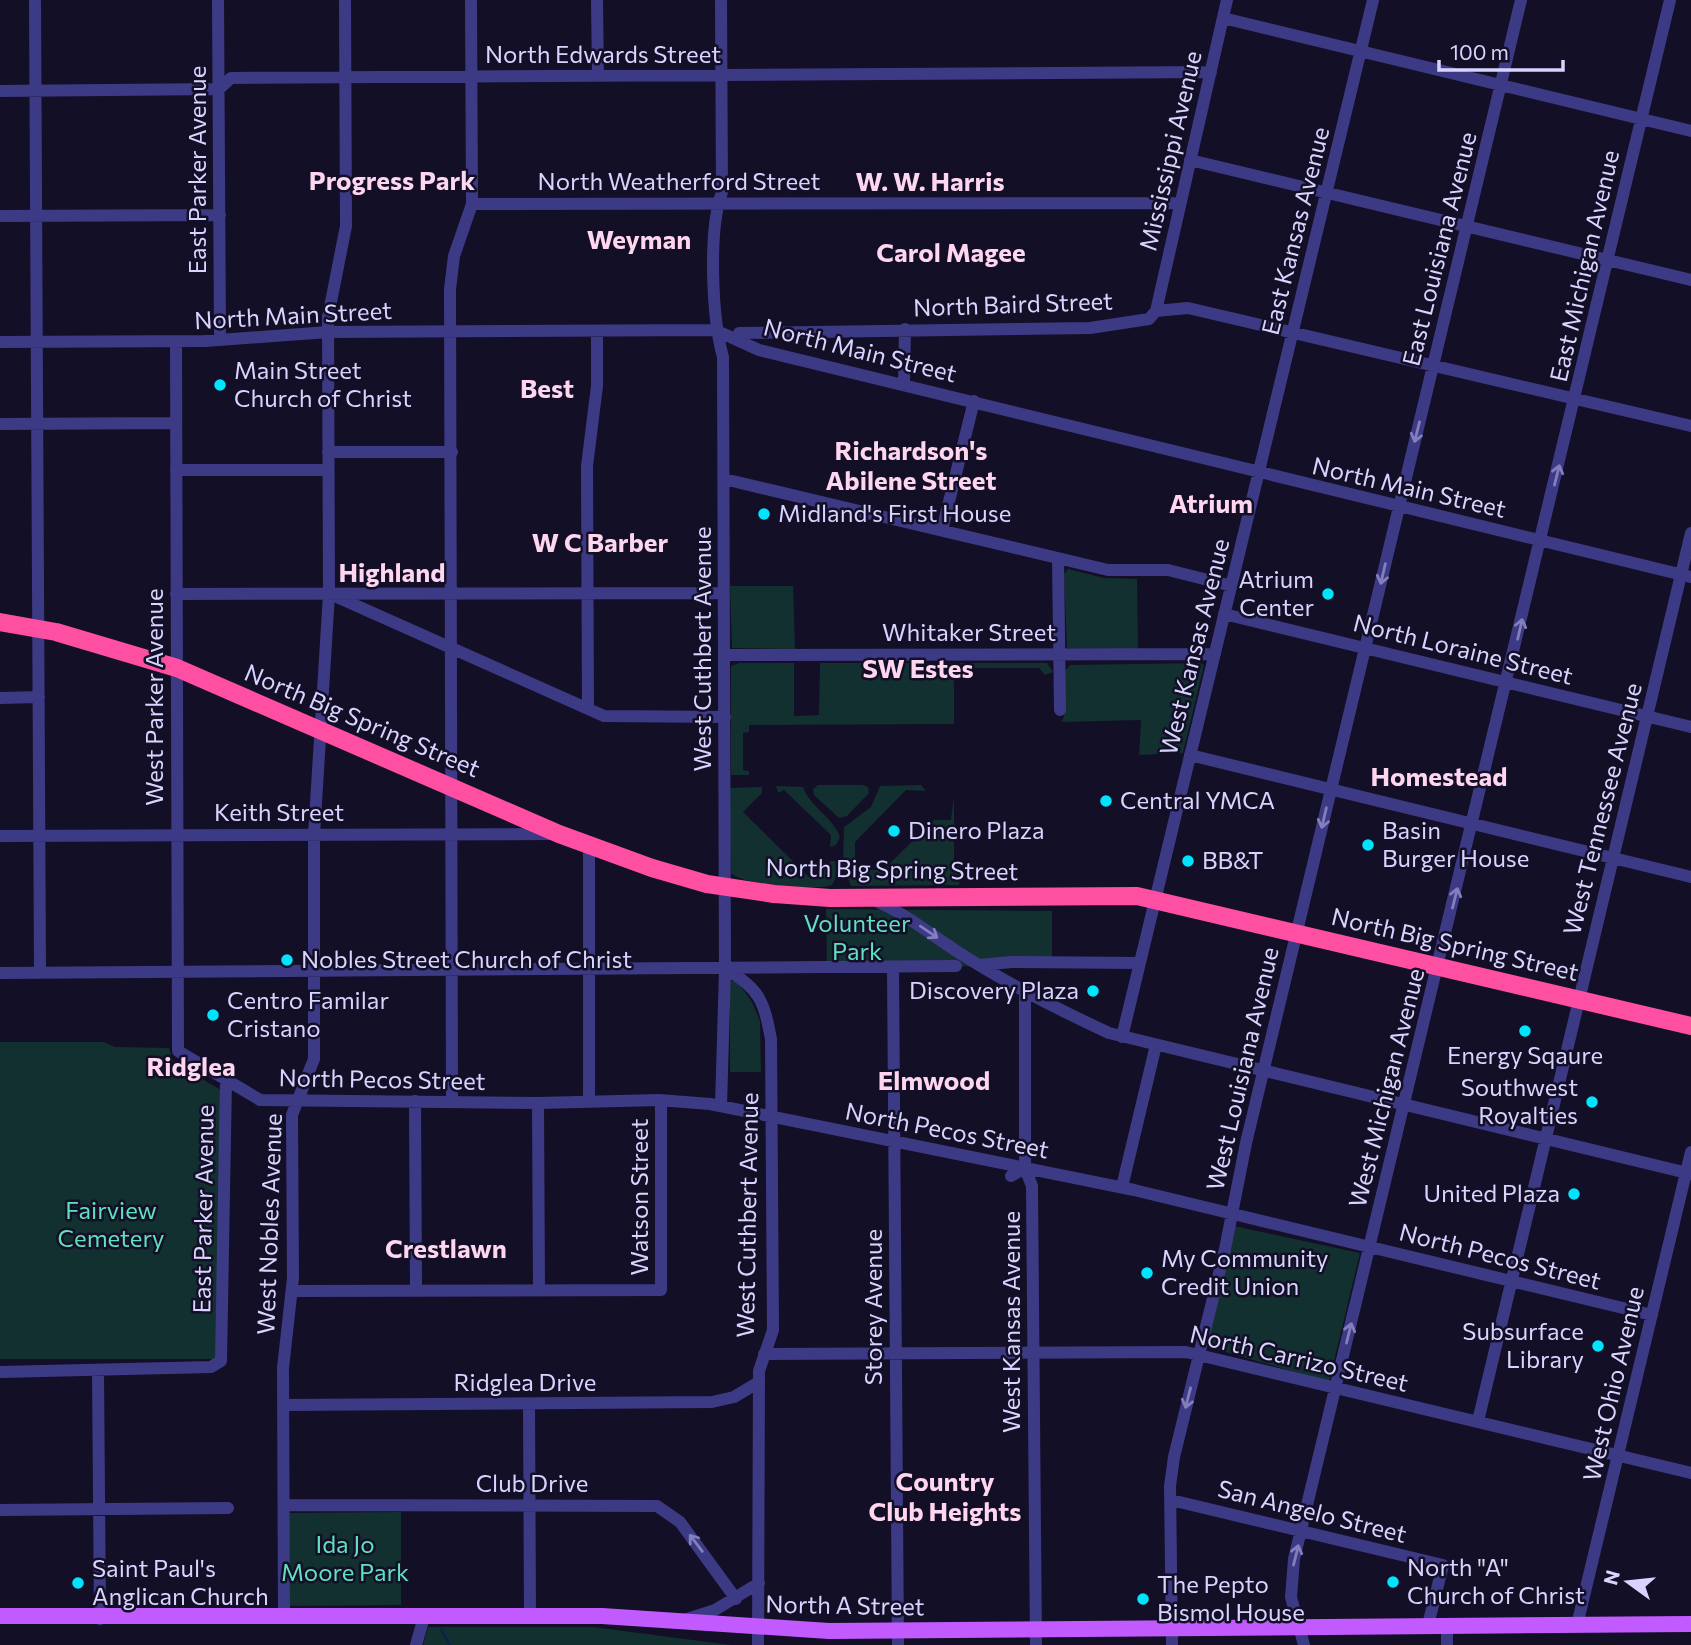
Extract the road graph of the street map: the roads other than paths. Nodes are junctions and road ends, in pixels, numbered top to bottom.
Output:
1 (35, 0) edge
2 (218, 0) edge
3 (345, 0) edge
4 (471, 0) edge
5 (597, 0) edge
6 (721, 0) edge
7 (1227, 0) edge
8 (1373, 0) edge
9 (1521, 0) edge
10 (1670, 0) edge
11 (1223, 18) junction
12 (1361, 52) junction
13 (1210, 72) junction
14 (721, 75) junction
15 (471, 76) junction
16 (598, 76) junction
17 (346, 77) junction
18 (1501, 85) junction
19 (219, 89) junction
20 (36, 90) junction
21 (0, 91) edge
22 (1641, 119) junction
23 (1691, 131) edge
24 (1190, 160) junction
25 (1326, 193) junction
26 (718, 203) junction
27 (1181, 203) junction
28 (472, 204) junction
29 (220, 215) junction
30 (0, 216) edge
31 (36, 216) junction
32 (1467, 226) junction
33 (1606, 259) junction
34 (1691, 280) edge
35 (1156, 311) junction
36 (905, 329) junction
37 (715, 330) junction
38 (597, 331) junction
39 (328, 332) junction
40 (452, 332) junction
41 (739, 332) dead end
42 (1292, 333) junction
43 (220, 339) junction
44 (0, 342) edge
45 (37, 342) junction
46 (176, 342) junction
47 (1433, 366) junction
48 (904, 384) junction
49 (1575, 398) junction
50 (975, 401) junction
51 (38, 423) junction
52 (176, 423) junction
53 (0, 424) edge
54 (1691, 426) edge
55 (328, 452) junction
56 (452, 452) junction
57 (176, 470) junction
58 (328, 470) junction
59 (1259, 471) junction
60 (724, 479) junction
61 (1399, 507) junction
62 (943, 530) junction
63 (1691, 533) edge
64 (1541, 541) junction
65 (1058, 559) junction
66 (1686, 576) edge
67 (1231, 586) junction
68 (588, 593) junction
69 (724, 593) junction
70 (176, 594) junction
71 (329, 594) junction
72 (452, 594) junction
73 (1224, 614) junction
74 (0, 622) edge
75 (39, 629) junction
76 (452, 647) junction
77 (1365, 648) junction
78 (1059, 654) junction
79 (1215, 654) junction
80 (724, 655) junction
81 (177, 668) junction
82 (1507, 683) junction
83 (39, 697) junction
84 (0, 698) edge
85 (588, 709) junction
86 (1060, 710) dead end
87 (1647, 716) junction
88 (724, 717) junction
89 (1691, 727) edge
90 (320, 730) junction
91 (1191, 755) junction
92 (452, 786) junction
93 (1331, 790) junction
94 (1473, 824) junction
95 (452, 834) junction
96 (559, 834) junction
97 (177, 835) junction
98 (314, 835) junction
99 (0, 836) edge
100 (39, 836) junction
101 (589, 846) junction
102 (1613, 858) junction
103 (1691, 877) edge
104 (725, 888) junction
105 (870, 898) junction
106 (1155, 901) junction
107 (1297, 934) junction
108 (1140, 963) junction
109 (980, 965) junction
110 (956, 966) dead end
111 (1438, 967) junction
112 (893, 968) junction
113 (719, 969) junction
114 (589, 970) junction
115 (314, 971) junction
116 (452, 971) junction
117 (40, 972) junction
118 (177, 972) junction
119 (0, 973) edge
120 (1025, 991) junction
121 (1579, 999) junction
122 (1691, 1026) edge
123 (1122, 1037) junction
124 (1156, 1045) junction
125 (178, 1051) joint
126 (1263, 1071) junction
127 (226, 1080) junction
128 (296, 1101) junction
129 (415, 1101) junction
130 (452, 1102) junction
131 (589, 1102) junction
132 (538, 1103) junction
133 (661, 1103) junction
134 (1405, 1105) junction
135 (721, 1106) junction
136 (771, 1117) junction
137 (1546, 1139) junction
138 (895, 1141) junction
139 (1691, 1152) edge
140 (1026, 1168) junction
141 (1688, 1174) edge
142 (1011, 1176) dead end
143 (1122, 1187) junction
144 (1230, 1214) junction
145 (1370, 1247) junction
146 (1511, 1281) junction
147 (416, 1290) junction
148 (539, 1290) junction
149 (292, 1291) junction
150 (1652, 1315) junction
151 (1033, 1353) junction
152 (764, 1354) junction
153 (895, 1354) junction
154 (1199, 1356) junction
155 (98, 1371) junction
156 (0, 1372) edge
157 (759, 1382) junction
158 (1336, 1388) junction
159 (528, 1404) junction
160 (284, 1405) junction
161 (1478, 1421) junction
162 (1619, 1456) junction
163 (1691, 1473) edge
164 (1171, 1500) junction
165 (284, 1505) junction
166 (530, 1505) junction
167 (228, 1508) dead end
168 (99, 1509) junction
169 (0, 1510) edge
170 (1302, 1532) junction
171 (759, 1583) junction
172 (736, 1599) junction
173 (0, 1616) edge
174 (530, 1616) junction
175 (284, 1617) junction
176 (424, 1617) junction
177 (100, 1619) junction
178 (683, 1621) junction
179 (1691, 1624) edge
180 (1428, 1625) junction
181 (1577, 1625) junction
182 (1172, 1626) junction
183 (1299, 1626) junction
184 (1447, 1626) junction
185 (758, 1628) junction
186 (1035, 1628) junction
187 (898, 1637) edge
188 (416, 1645) edge
189 (758, 1645) edge
190 (1036, 1645) edge
191 (1172, 1645) edge
192 (1304, 1645) edge
193 (1447, 1645) edge

1 - 20 street
2 - 19 street, East Parker Avenue
3 - 17 street, West Nobles Avenue
4 - 15 street
5 - 16 street
6 - 14 street, West Cuthbert Avenue
7 - 11 street, Mississippi Avenue
8 - 12 street, East Kansas Avenue
9 - 18 street, East Louisiana Avenue
10 - 22 street, East Michigan Avenue
11 - 12 street
11 - 13 street, Mississippi Avenue
12 - 18 street
12 - 25 street, East Kansas Avenue
13 - 14 street, North Edwards Street
13 - 24 street, Mississippi Avenue
14 - 16 street, North Edwards Street
14 - 26 street, West Cuthbert Avenue
15 - 16 street, North Edwards Street
15 - 17 street, North Edwards Street
15 - 28 street
17 - 19 street, North Edwards Street
17 - 39 street, West Nobles Avenue
18 - 22 street
18 - 32 street, East Louisiana Avenue
19 - 20 street, North Edwards Street
19 - 29 street, East Parker Avenue
20 - 21 street, North Edwards Street
20 - 31 street
22 - 23 street
22 - 33 street, East Michigan Avenue
24 - 25 street
24 - 27 street, Mississippi Avenue
25 - 32 street
25 - 42 street, East Kansas Avenue
26 - 27 street, North Weatherford Street
26 - 28 street, North Weatherford Street
26 - 37 street, West Cuthbert Avenue
27 - 35 street, Mississippi Avenue
28 - 40 street
29 - 31 street
29 - 43 street, East Parker Avenue
30 - 31 street
31 - 45 street
32 - 33 street
32 - 47 street, East Louisiana Avenue
33 - 34 street
33 - 49 street, East Michigan Avenue
35 - 36 street, North Baird Street
35 - 42 street, North Baird Street
36 - 41 street, North Baird Street
36 - 48 street
37 - 38 street, North Main Street
37 - 48 street, North Main Street
37 - 60 street, West Cuthbert Avenue
38 - 40 street, North Main Street
38 - 68 street
39 - 40 street, North Main Street
39 - 43 street, North Main Street
39 - 55 street, West Nobles Avenue
40 - 56 street
42 - 47 street, North Baird Street
42 - 59 street, East Kansas Avenue
43 - 46 street, North Main Street
44 - 45 street, North Main Street
45 - 46 street, North Main Street
45 - 51 street
46 - 52 street, West Parker Avenue
47 - 49 street, North Baird Street
47 -> 61 street, East Louisiana Avenue
48 - 50 street, North Main Street
49 - 54 street, North Baird Street
64 -> 49 street, East Michigan Avenue
50 - 59 street, North Main Street
50 - 62 street
51 - 52 street
51 - 53 street
51 - 75 street
52 - 57 street, West Parker Avenue
55 - 56 street
55 - 58 street, West Nobles Avenue
56 - 72 street
57 - 58 street
57 - 70 street, West Parker Avenue
58 - 71 street, West Nobles Avenue
59 - 61 street, North Main Street
59 - 67 street, West Kansas Avenue
60 - 62 street
60 - 69 street, West Cuthbert Avenue
61 - 64 street, North Main Street
61 -> 77 street, West Louisiana Avenue
62 - 65 street
63 - 66 street, West Tennessee Avenue
64 - 66 street, North Main Street
82 -> 64 street, West Michigan Avenue
65 - 67 street
65 - 78 street
66 - 87 street, West Tennessee Avenue
67 - 73 street, West Kansas Avenue
68 - 69 street
68 - 72 street
68 - 85 street
69 - 80 street, West Cuthbert Avenue
70 - 71 street
70 - 81 street, West Parker Avenue
71 - 72 street
71 - 76 street
71 - 90 street, West Nobles Avenue
72 - 76 street
73 - 77 street, North Loraine Street
73 - 79 street, West Kansas Avenue
74 - 75 highway, North Big Spring Street
75 - 81 highway, North Big Spring Street
75 - 83 street
76 - 85 street
76 - 92 street
77 - 82 street, North Loraine Street
77 - 93 street, West Louisiana Avenue
78 - 79 street, Whitaker Street
78 - 80 street, Whitaker Street
78 - 86 street
79 - 91 street, West Kansas Avenue
80 - 88 street, West Cuthbert Avenue
81 - 90 highway, North Big Spring Street
81 - 97 street, West Parker Avenue
82 - 87 street, North Loraine Street
82 - 94 street, West Michigan Avenue
83 - 84 street
83 - 100 street
85 - 88 street
87 - 89 street, North Loraine Street
87 - 102 street, West Tennessee Avenue
88 - 104 street, West Cuthbert Avenue
90 - 92 highway, North Big Spring Street
90 - 98 street, West Nobles Avenue
91 - 93 street
91 - 106 street, West Kansas Avenue
92 - 95 street
92 - 96 highway, North Big Spring Street
93 - 94 street
93 -> 107 street, West Louisiana Avenue
94 - 102 street
111 -> 94 street, West Michigan Avenue
95 - 96 street, Keith Street
95 - 98 street, Keith Street
95 - 116 street
96 - 101 highway, North Big Spring Street
97 - 98 street, Keith Street
97 - 100 street, Keith Street
97 - 118 street, West Parker Avenue
98 - 115 street, West Nobles Avenue
99 - 100 street, Keith Street
100 - 117 street
101 - 104 highway, North Big Spring Street
101 - 114 street
102 - 103 street
102 - 121 street, West Tennessee Avenue
104 - 105 highway, North Big Spring Street
104 - 113 street, West Cuthbert Avenue
105 - 106 highway, North Big Spring Street
105 -> 109 street
106 - 107 highway, North Big Spring Street
106 - 108 street, West Kansas Avenue
107 - 111 highway, North Big Spring Street
107 - 126 street, West Louisiana Avenue
108 - 109 street
108 - 123 street, West Kansas Avenue
109 - 120 street
110 - 112 street
111 - 121 highway, North Big Spring Street
111 - 134 street, West Michigan Avenue
112 - 113 street
112 - 138 street, Storey Avenue
113 - 114 street
113 - 135 street, West Cuthbert Avenue
113 - 136 street, West Cuthbert Avenue
114 - 116 street
114 - 131 street
115 - 116 street
115 - 118 street
115 - 128 street, West Nobles Avenue
116 - 130 street
117 - 118 street
117 - 119 street
118 - 125 street, West Parker Avenue
120 - 123 street
120 - 140 street, West Kansas Avenue
121 - 122 highway, North Big Spring Street
121 - 137 street, West Tennessee Avenue
123 - 124 street
124 - 126 street
124 - 143 street
125 - 127 street, East Parker Avenue
126 - 134 street
126 - 144 street, West Louisiana Avenue
127 - 128 street, North Pecos Street
127 - 155 street, East Parker Avenue
128 - 129 street, North Pecos Street
128 - 149 street, West Nobles Avenue
129 - 130 street, North Pecos Street
129 - 147 street
130 - 132 street, North Pecos Street
131 - 132 street, North Pecos Street
131 - 133 street, North Pecos Street
132 - 148 street
133 - 135 street, North Pecos Street
133 - 148 street, Watson Street
134 - 137 street
134 - 145 street, West Michigan Avenue
135 - 136 street, North Pecos Street
136 - 138 street, North Pecos Street
136 - 152 street, West Cuthbert Avenue
137 - 141 street
137 - 146 street, West Tennessee Avenue
138 - 140 street, North Pecos Street
138 - 153 street, Storey Avenue
139 - 141 street, West Ohio Avenue
140 - 142 street
140 - 143 street, North Pecos Street
140 - 151 street, West Kansas Avenue
141 - 150 street, West Ohio Avenue
143 - 144 street, North Pecos Street
144 - 145 street, North Pecos Street
144 - 154 street, West Louisiana Avenue
145 - 146 street, North Pecos Street
158 -> 145 street, West Michigan Avenue
146 - 150 street, North Pecos Street
146 - 161 street, West Tennessee Avenue
147 - 148 street
147 - 149 street
149 - 160 street, West Nobles Avenue
150 - 162 street, West Ohio Avenue
151 - 153 street, North Carrizo Street
151 - 154 street, North Carrizo Street
151 - 186 street, West Kansas Avenue
152 - 153 street, North Carrizo Street
152 - 157 street, West Cuthbert Avenue
153 - 187 street, Storey Avenue
154 - 158 street, North Carrizo Street
154 -> 164 street, West Louisiana Avenue
155 - 156 street
155 - 168 street
157 - 159 street, Ridglea Drive
157 - 171 street, West Cuthbert Avenue
158 - 161 street, North Carrizo Street
158 - 170 street, West Michigan Avenue
159 - 160 street, Ridglea Drive
159 - 166 street
160 - 165 street, West Nobles Avenue
161 - 162 street, North Carrizo Street
162 - 163 street, North Carrizo Street
162 - 181 street, West Ohio Avenue
164 - 170 street, San Angelo Street
164 - 182 street, West Louisiana Avenue
165 - 166 street, Club Drive
165 - 175 street, West Nobles Avenue
172 -> 166 street, Club Drive
166 - 174 street
167 - 168 street
168 - 169 street
168 - 177 street
170 - 180 street, San Angelo Street
183 -> 170 street, West Michigan Avenue
171 - 172 street
171 - 185 street, West Cuthbert Avenue
172 - 178 street
173 - 177 main road, North A Street
174 - 176 main road, North A Street
174 - 178 main road, North A Street
175 - 176 main road, North A Street
175 - 177 main road, North A Street
176 - 188 street
178 - 185 main road, North A Street
179 - 181 main road, North A Street
180 - 183 main road, North A Street
180 - 184 main road, North A Street
181 - 184 main road, North A Street
182 - 183 main road, North A Street
182 - 186 main road, North A Street
182 - 191 street, West Louisiana Avenue
183 - 192 street, West Michigan Avenue
184 - 193 street
185 - 187 main road, North A Street
185 - 189 street, West Cuthbert Avenue
186 - 187 main road, North A Street
186 - 190 street, West Kansas Avenue

